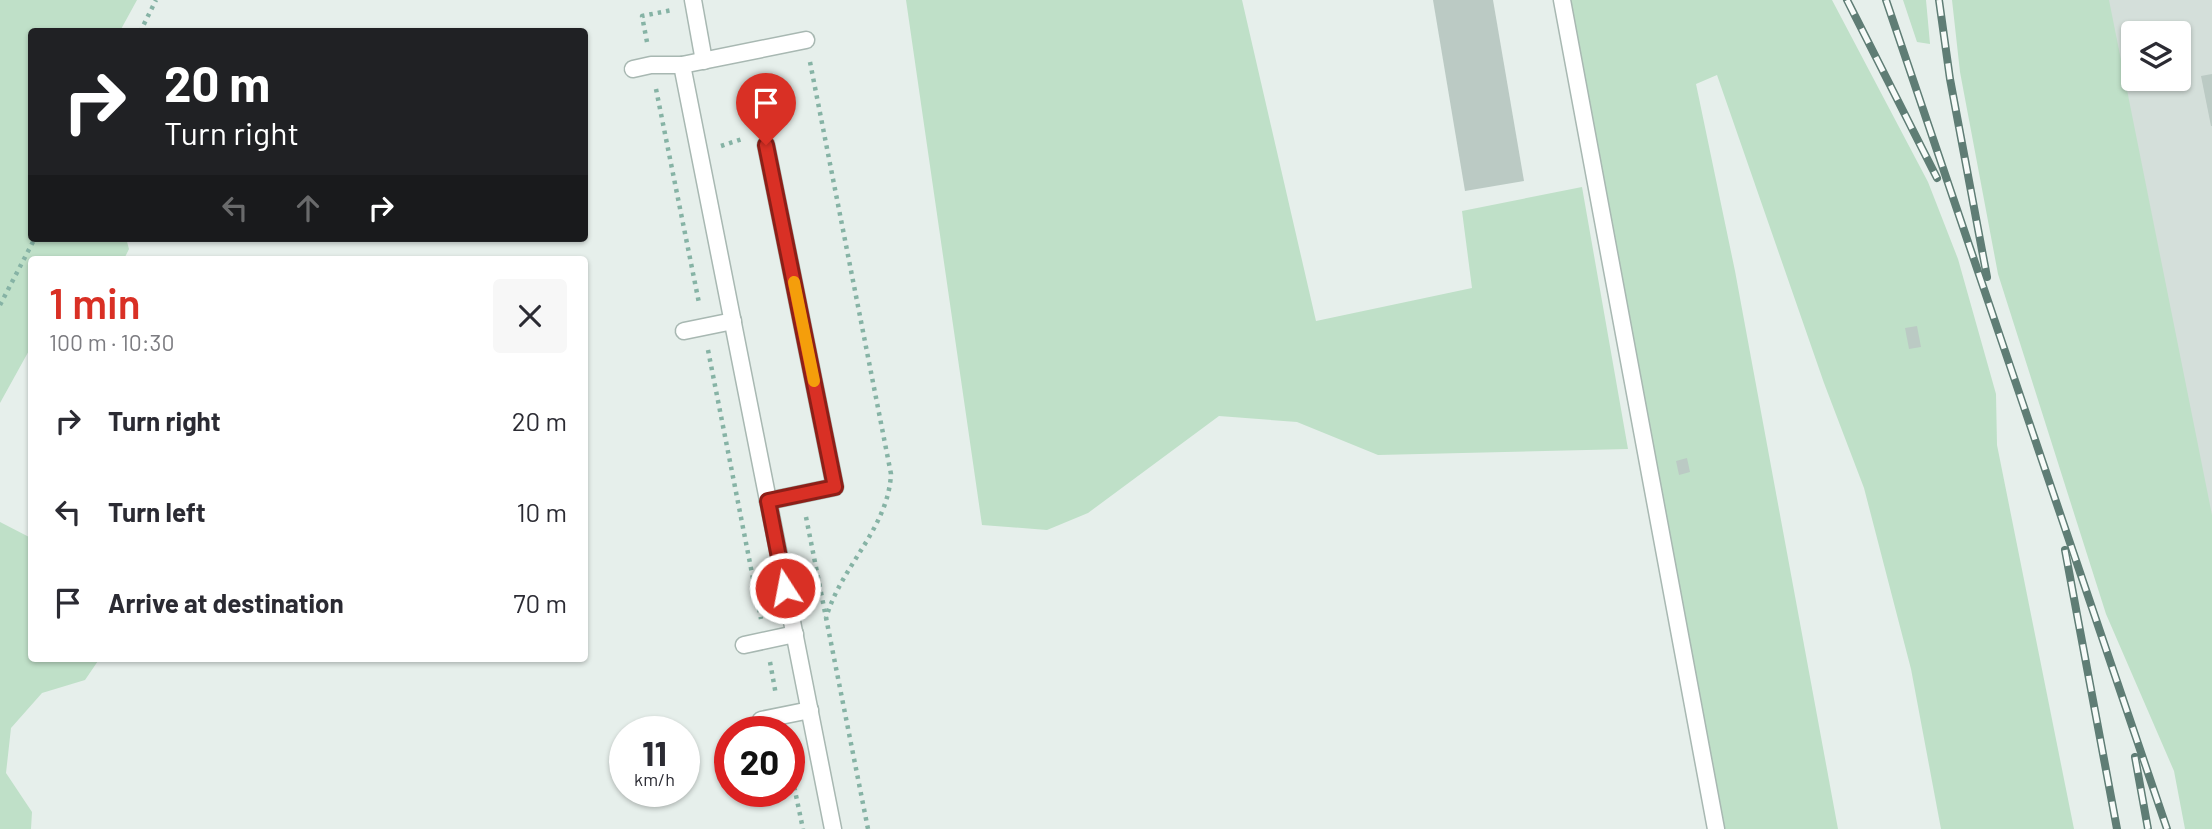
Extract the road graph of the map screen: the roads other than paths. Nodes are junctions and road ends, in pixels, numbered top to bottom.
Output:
1 (693, 0) edge
2 (1562, 0) edge
3 (806, 40) road end
4 (705, 61) junction
5 (682, 65) junction
6 (633, 69) dead end
7 (766, 145) dead end
8 (733, 321) junction
9 (684, 331) dead end
10 (768, 501) junction
11 (794, 634) junction
12 (744, 645) dead end
13 (810, 710) junction
14 (781, 716) edge
15 (833, 829) edge
16 (1716, 829) edge

1 - 4 lane
2 - 16 lane
3 - 4 lane
4 - 5 lane
5 - 6 lane
5 - 8 lane
7 - 10 lane
8 - 9 lane
8 - 10 lane
10 - 11 lane
11 - 12 lane
11 - 13 lane
13 - 14 lane
13 - 15 lane

